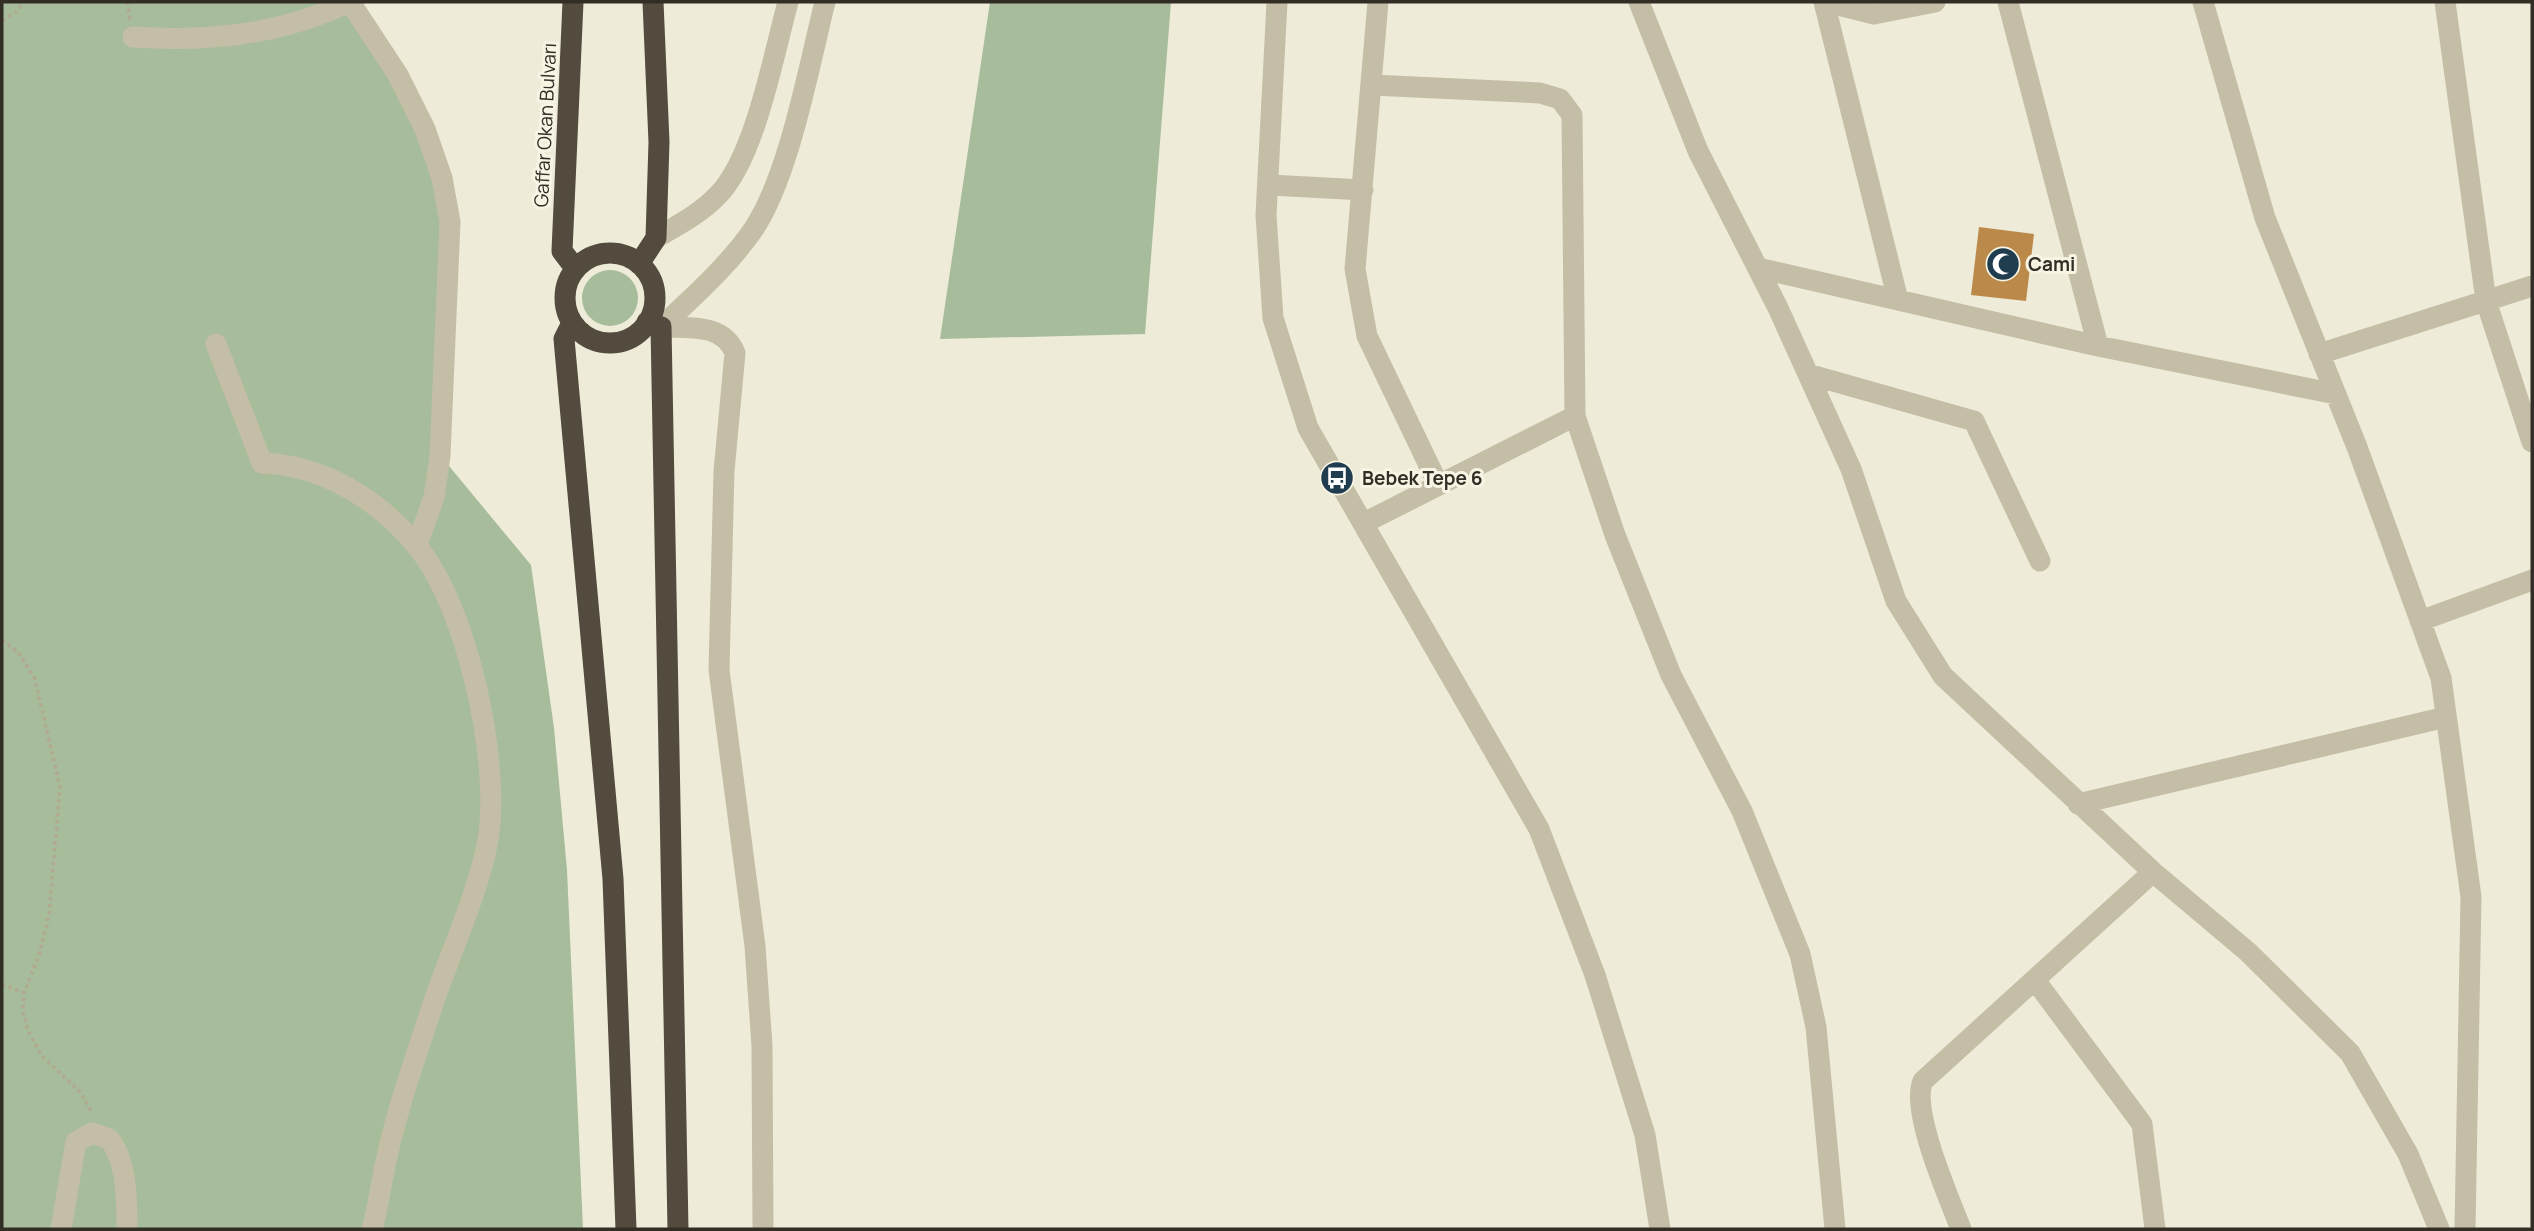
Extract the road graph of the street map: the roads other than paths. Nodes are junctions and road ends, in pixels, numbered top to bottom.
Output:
1 (349, 2) edge
2 (573, 2) edge
3 (653, 2) edge
4 (788, 2) edge
5 (825, 2) edge
6 (1277, 2) edge
7 (1378, 2) edge
8 (1639, 2) edge
9 (1825, 2) edge
10 (1935, 2) edge
11 (2008, 2) edge
12 (2203, 2) edge
13 (2445, 2) edge
14 (1882, 8) edge
15 (133, 37) dead end
16 (1372, 85) junction
17 (1268, 185) junction
18 (1363, 190) junction
19 (656, 238) junction
20 (639, 264) junction
21 (575, 268) junction
22 (1758, 268) junction
23 (2532, 286) edge
24 (1898, 300) junction
25 (2486, 301) junction
26 (654, 324) junction
27 (568, 331) junction
28 (216, 344) dead end
29 (2098, 346) junction
30 (2319, 354) junction
31 (1808, 374) junction
32 (2336, 394) junction
33 (1575, 416) junction
34 (2532, 442) edge
35 (1438, 484) junction
36 (1364, 523) junction
37 (417, 545) junction
38 (2040, 561) dead end
39 (2532, 580) edge
40 (2420, 621) junction
41 (2446, 717) junction
42 (2078, 804) junction
43 (2153, 872) junction
44 (2035, 980) junction
45 (61, 1229) edge
46 (127, 1229) edge
47 (372, 1229) edge
48 (626, 1229) edge
49 (678, 1229) edge
50 (763, 1229) edge
51 (1660, 1229) edge
52 (1835, 1229) edge
53 (1961, 1229) edge
54 (2155, 1229) edge
55 (2439, 1229) edge
56 (2465, 1229) edge

1 - 15 street
1 - 37 street
2 - 21 highway, Gaffar Okan Bulvarı
3 - 19 highway
4 - 19 street
5 - 26 street
6 - 17 street
7 - 16 street
8 - 22 street
9 - 14 street
9 - 24 street
10 - 14 street
11 - 29 street
12 - 30 street
13 - 25 street
16 - 18 street
16 - 33 street
17 - 18 street
17 - 36 street
18 - 35 street
19 - 20 highway
20 - 21 highway
20 - 26 highway
21 - 27 highway
22 - 24 street
22 - 31 street
23 - 25 street
24 - 29 street
25 - 30 street
25 - 34 street
26 - 27 highway
26 - 49 highway
26 - 50 street
27 - 48 highway
28 - 37 street
29 - 32 street
30 - 32 street
31 - 38 street
31 - 42 street
32 - 40 street
33 - 35 street
33 - 52 street
35 - 36 street
36 - 51 street
37 - 47 street
39 - 40 street
40 - 41 street
41 - 42 street
41 - 56 street
42 - 43 street
43 - 44 street
43 - 55 street
44 - 53 street
44 - 54 street
45 - 46 street

